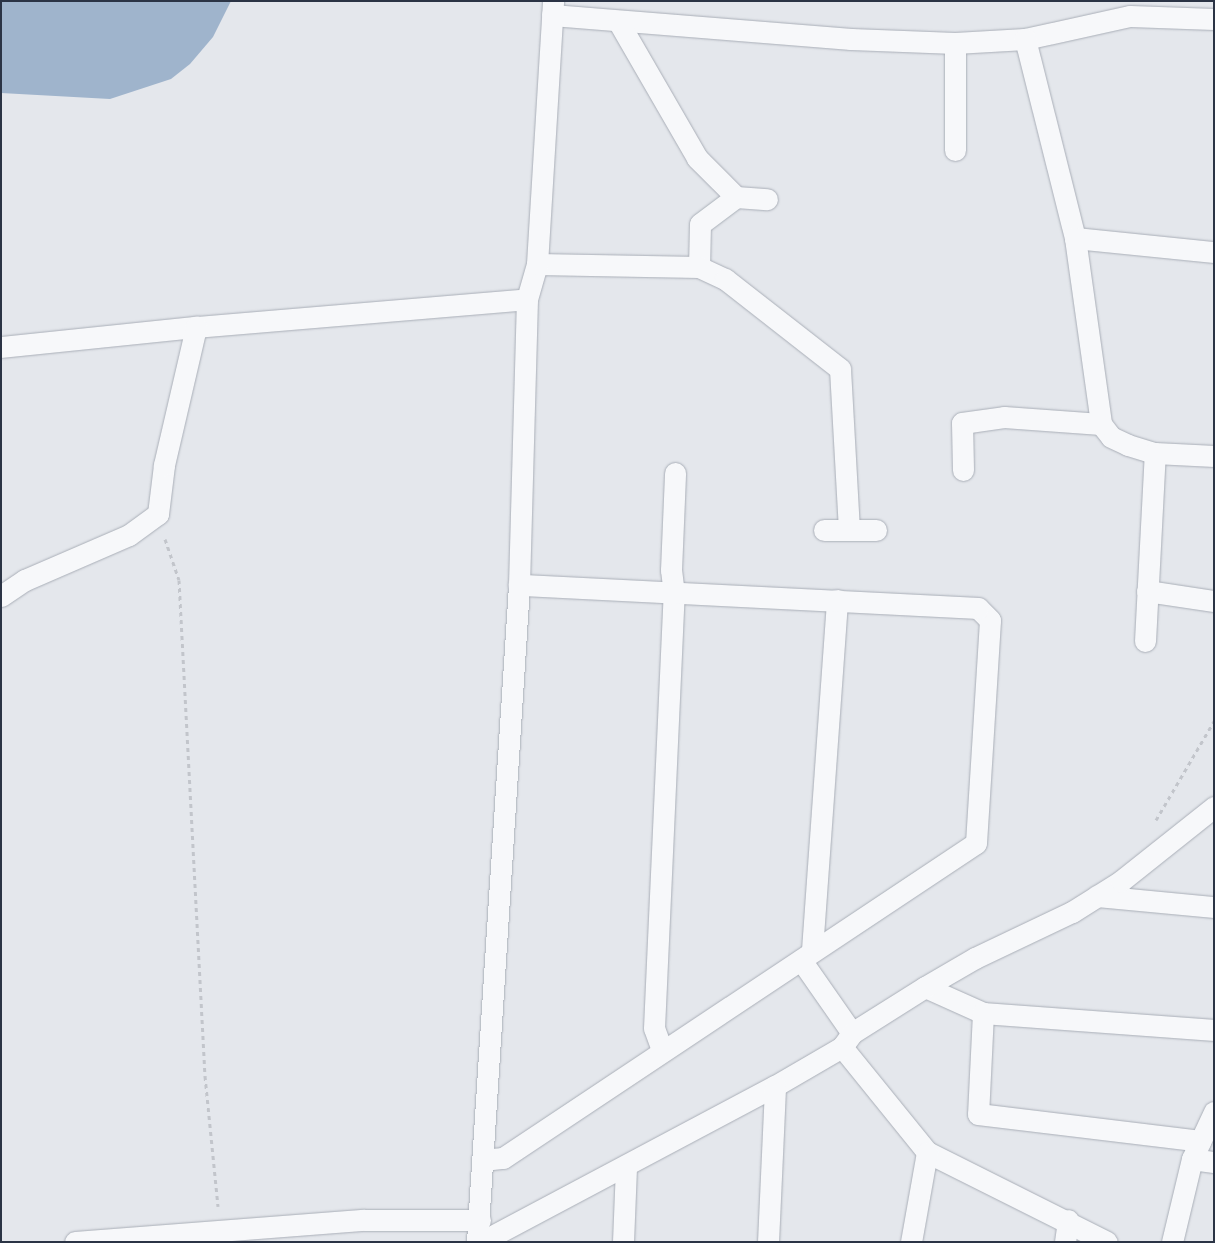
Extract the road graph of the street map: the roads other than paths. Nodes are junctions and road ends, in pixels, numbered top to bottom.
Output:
1 (552, 8) edge
2 (1214, 19) edge
3 (618, 21) junction
4 (1025, 39) junction
5 (955, 43) junction
6 (954, 150) dead end
7 (736, 197) junction
8 (767, 199) dead end
9 (1075, 238) junction
10 (1214, 252) edge
11 (537, 264) junction
12 (699, 267) junction
13 (528, 299) junction
14 (196, 327) junction
15 (1, 348) edge
16 (1101, 424) junction
17 (1155, 453) junction
18 (1214, 456) edge
19 (963, 470) dead end
20 (676, 473) dead end
21 (824, 530) dead end
22 (850, 530) junction
23 (876, 530) dead end
24 (519, 585) junction
25 (1147, 591) junction
26 (674, 594) junction
27 (1, 596) edge
28 (837, 600) junction
29 (1214, 600) edge
30 (1145, 642) dead end
31 (1214, 807) edge
32 (1096, 896) junction
33 (1214, 907) edge
34 (806, 955) junction
35 (925, 986) junction
36 (983, 1013) junction
37 (1214, 1030) edge
38 (847, 1040) junction
39 (662, 1050) junction
40 (775, 1086) junction
41 (1214, 1112) edge
42 (1196, 1150) junction
43 (927, 1152) junction
44 (483, 1160) junction
45 (1214, 1162) edge
46 (626, 1166) junction
47 (480, 1220) junction
48 (1068, 1220) junction
49 (75, 1242) edge
50 (477, 1242) edge
51 (481, 1242) edge
52 (623, 1242) edge
53 (768, 1242) edge
54 (911, 1242) edge
55 (1066, 1242) edge
56 (1107, 1242) edge
57 (1172, 1242) edge

1 - 3 street
1 - 11 street
2 - 4 street
3 - 5 street
3 - 7 street
4 - 5 street
4 - 9 street
5 - 6 street
7 - 8 street
7 - 12 street
9 - 10 street
9 - 16 street
11 - 12 street
11 - 13 street
12 - 22 street
13 - 14 street
13 - 24 street
14 - 15 street
14 - 27 street
16 - 17 street
16 - 19 street
17 - 18 street
17 - 25 street
20 - 26 street
21 - 22 street
22 - 23 street
24 - 26 street
24 - 44 street
25 - 29 street
25 - 30 street
26 - 28 street
26 - 39 street
28 - 34 street
28 - 34 street
31 - 32 street
32 - 33 street
32 - 35 street
34 - 38 street
34 - 39 street
35 - 36 street
35 - 38 street
36 - 37 street
36 - 42 street
38 - 40 street
38 - 43 street
39 - 44 street
40 - 46 street
40 - 53 street
41 - 42 street
42 - 45 street
42 - 57 street
43 - 48 street
43 - 54 street
44 - 47 street
46 - 51 street
46 - 52 street
47 - 49 street
47 - 50 street
48 - 55 street
48 - 56 street

